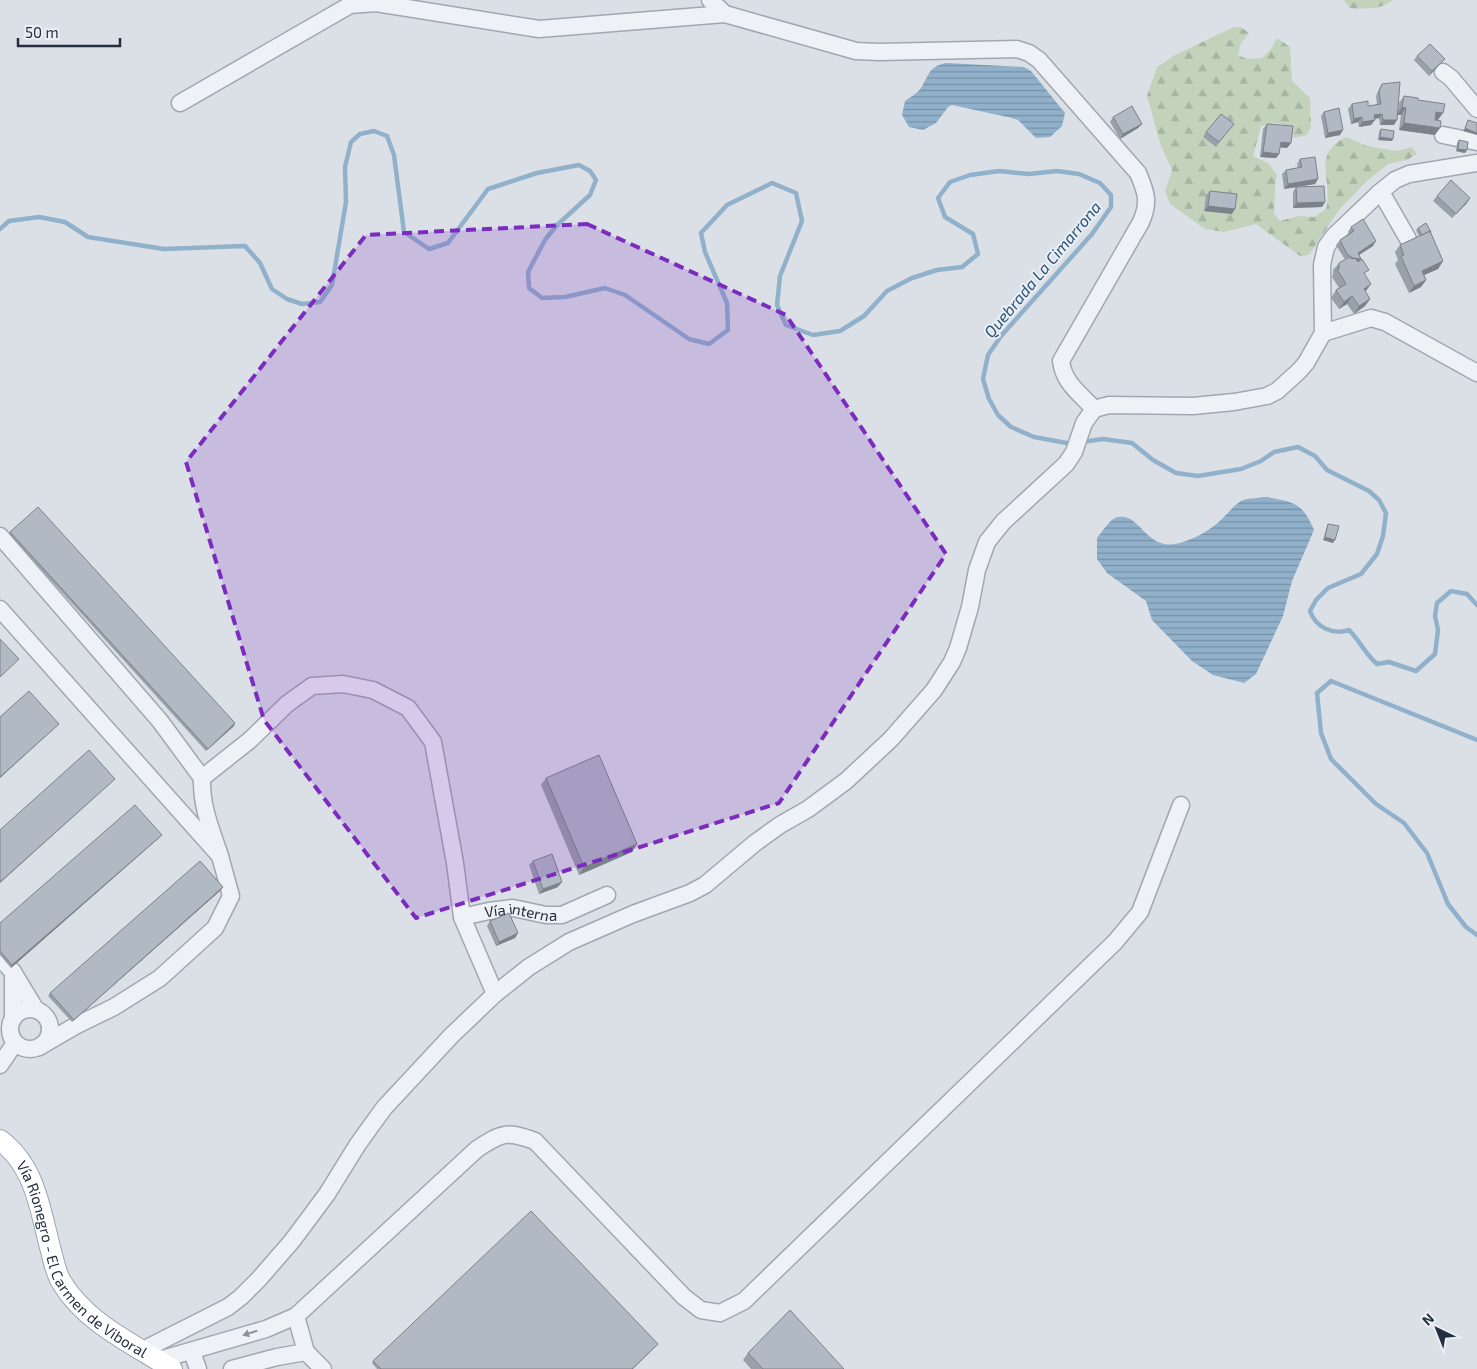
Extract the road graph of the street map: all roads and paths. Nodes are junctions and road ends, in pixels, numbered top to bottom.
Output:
1 (710, 0) edge
2 (725, 14) junction
3 (1442, 72) dead end
4 (180, 102) dead end
5 (1477, 109) edge
6 (1443, 135) dead end
7 (1477, 142) edge
8 (1477, 163) edge
9 (1379, 193) junction
10 (1357, 213) junction
11 (1366, 228) edge
12 (1408, 239) edge
13 (1324, 332) junction
14 (1477, 373) edge
15 (1094, 409) junction
16 (0, 536) edge
17 (0, 609) edge
18 (202, 778) junction
19 (1181, 805) dead end
20 (220, 856) junction
21 (607, 895) dead end
22 (462, 917) junction
23 (0, 958) edge
24 (13, 972) junction
25 (495, 994) junction
26 (42, 1014) junction
27 (13, 1019) junction
28 (75, 1026) junction
29 (9, 1038) edge
30 (40, 1047) junction
31 (0, 1066) edge
32 (0, 1140) edge
33 (296, 1316) junction
34 (192, 1352) junction
35 (306, 1352) junction
36 (157, 1360) edge
37 (198, 1369) edge
38 (232, 1369) edge
39 (323, 1369) edge

1 - 2 street
2 - 4 street
2 - 15 street
3 - 5 street
6 - 7 street
8 - 9 street
9 - 10 street
9 - 12 street
10 - 11 street
10 - 13 street
13 - 14 street
13 - 15 street
15 - 25 street
16 - 18 street
17 - 20 street
18 - 20 street
18 - 22 street
19 - 33 street
20 - 28 street
21 - 22 street, Vía interna
22 - 25 street
23 - 24 street
24 - 26 street
24 - 27 street
25 - 36 street
26 - 27 street
26 - 28 street
26 - 30 street
27 - 29 street
28 - 30 street
29 - 30 street
29 - 31 street
32 - 36 main road, Vía Rionegro - El Carmen de Viboral
33 -> 34 street
33 - 35 street
34 - 36 street
34 - 37 street
35 - 38 street
35 - 39 street

